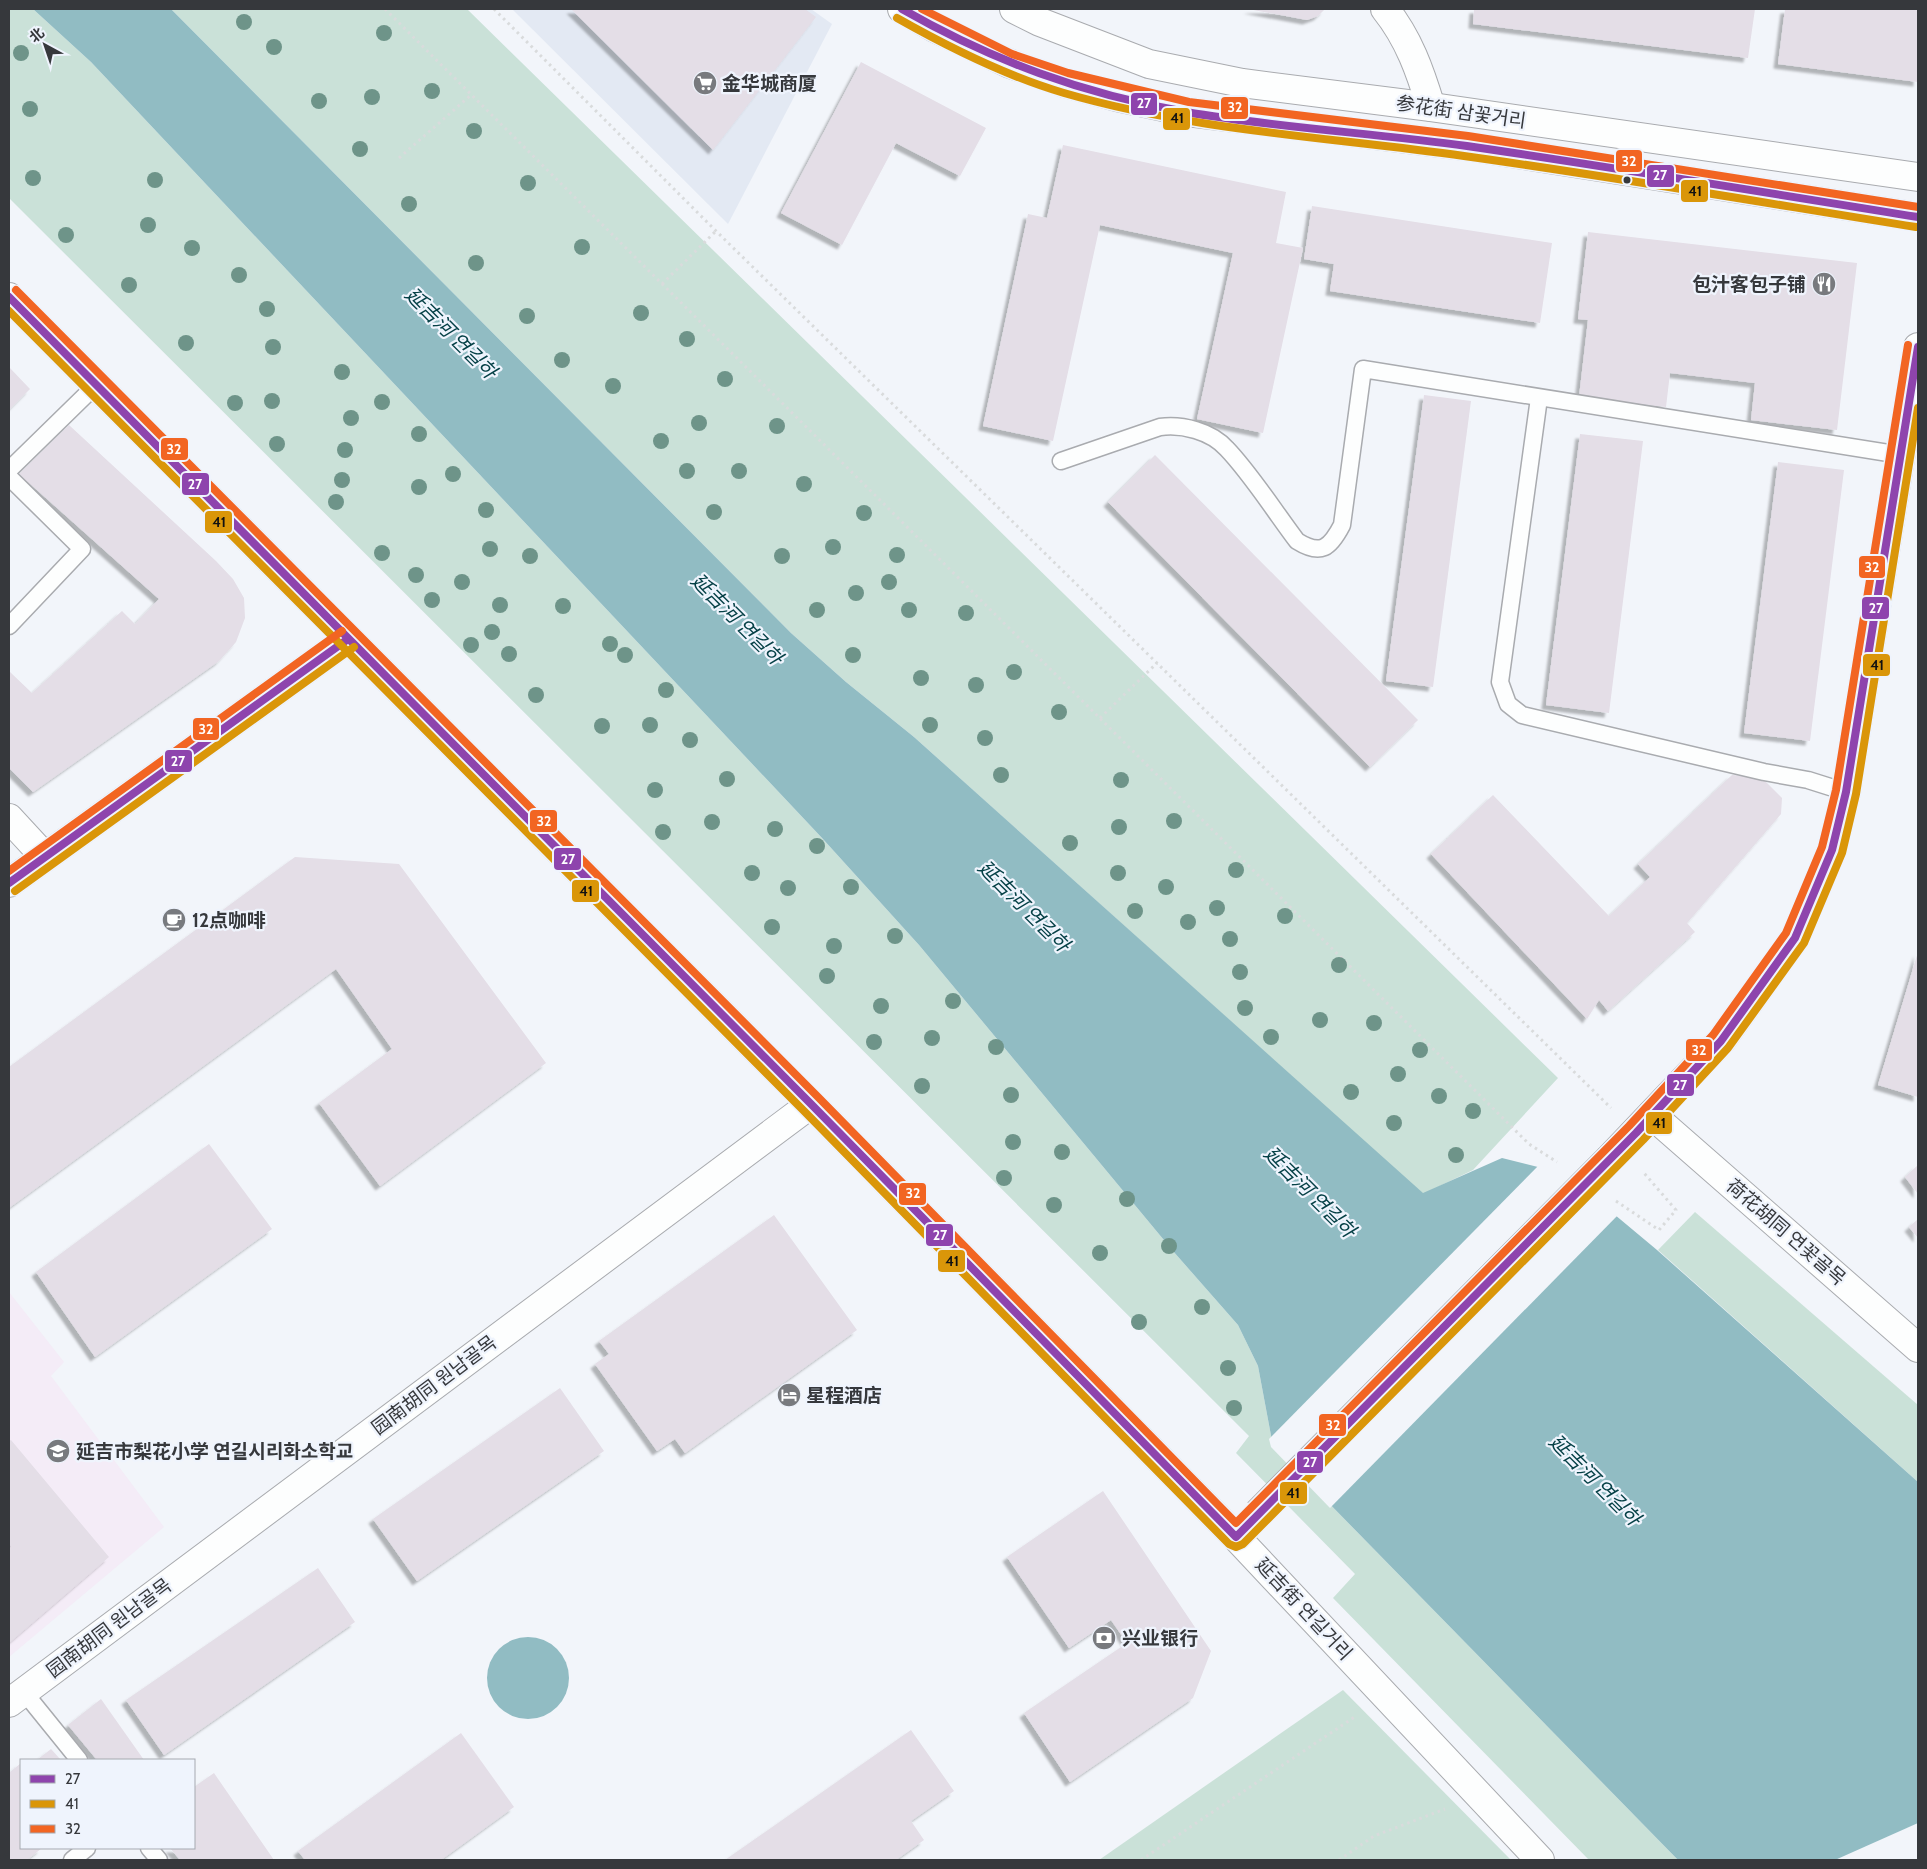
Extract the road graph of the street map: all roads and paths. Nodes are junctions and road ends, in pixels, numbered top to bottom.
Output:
1 (385, 9) edge
2 (494, 9) edge
3 (902, 9) edge
4 (1014, 9) edge
5 (1385, 9) edge
6 (472, 95) junction
7 (1431, 107) junction
8 (399, 158) dead end
9 (1918, 177) edge
10 (1918, 217) edge
11 (716, 230) junction
12 (662, 284) junction
13 (9, 297) edge
14 (1918, 347) edge
15 (97, 384) junction
16 (1539, 398) junction
17 (1901, 455) junction
18 (1061, 461) dead end
19 (9, 470) edge
20 (9, 477) edge
21 (9, 626) edge
22 (348, 639) junction
23 (1157, 663) junction
24 (1100, 718) junction
25 (1846, 792) junction
26 (9, 818) edge
27 (45, 857) junction
28 (9, 883) edge
29 (811, 1104) junction
30 (1645, 1125) junction
31 (1562, 1165) dead end
32 (1644, 1173) dead end
33 (1611, 1198) dead end
34 (1918, 1348) edge
35 (1236, 1537) junction
36 (1386, 1697) junction
37 (17, 1698) edge
38 (78, 1759) edge
39 (1450, 1807) dead end
40 (86, 1849) edge
41 (150, 1849) edge
42 (72, 1860) edge
43 (159, 1860) edge
44 (1141, 1860) edge
45 (1339, 1860) edge
46 (1539, 1860) edge

1 - 6 path
2 - 11 path
3 - 10 street, 参花街 삼꽃거리
4 - 7 street, 参花街 삼꽃거리
5 - 7 street
6 - 8 path
6 - 12 path
7 - 9 street, 参花街 삼꽃거리
11 - 12 path
11 - 23 path
12 - 24 path
13 - 15 street, 延吉街 연길거리
14 - 17 street
15 - 19 lane
15 - 22 street, 延吉街 연길거리
16 - 17 lane
16 - 18 lane
16 - 25 lane
17 - 25 street
20 - 21 lane
22 - 27 street
22 - 29 street, 延吉街 연길거리
23 - 24 path
23 - 30 path
24 - 31 path
25 - 30 street
26 - 27 street
27 - 28 street
29 - 35 street, 延吉街 연길거리
29 - 37 street, 园南胡同 원남골목
30 - 34 street, 荷花胡同 연꽃골목
30 - 35 street, bridge
32 - 33 path
35 - 36 street, 延吉街 연길거리
36 - 44 path
36 - 46 street, 延吉街 연길거리
37 - 38 lane
39 - 45 path
40 - 42 lane
41 - 43 lane

